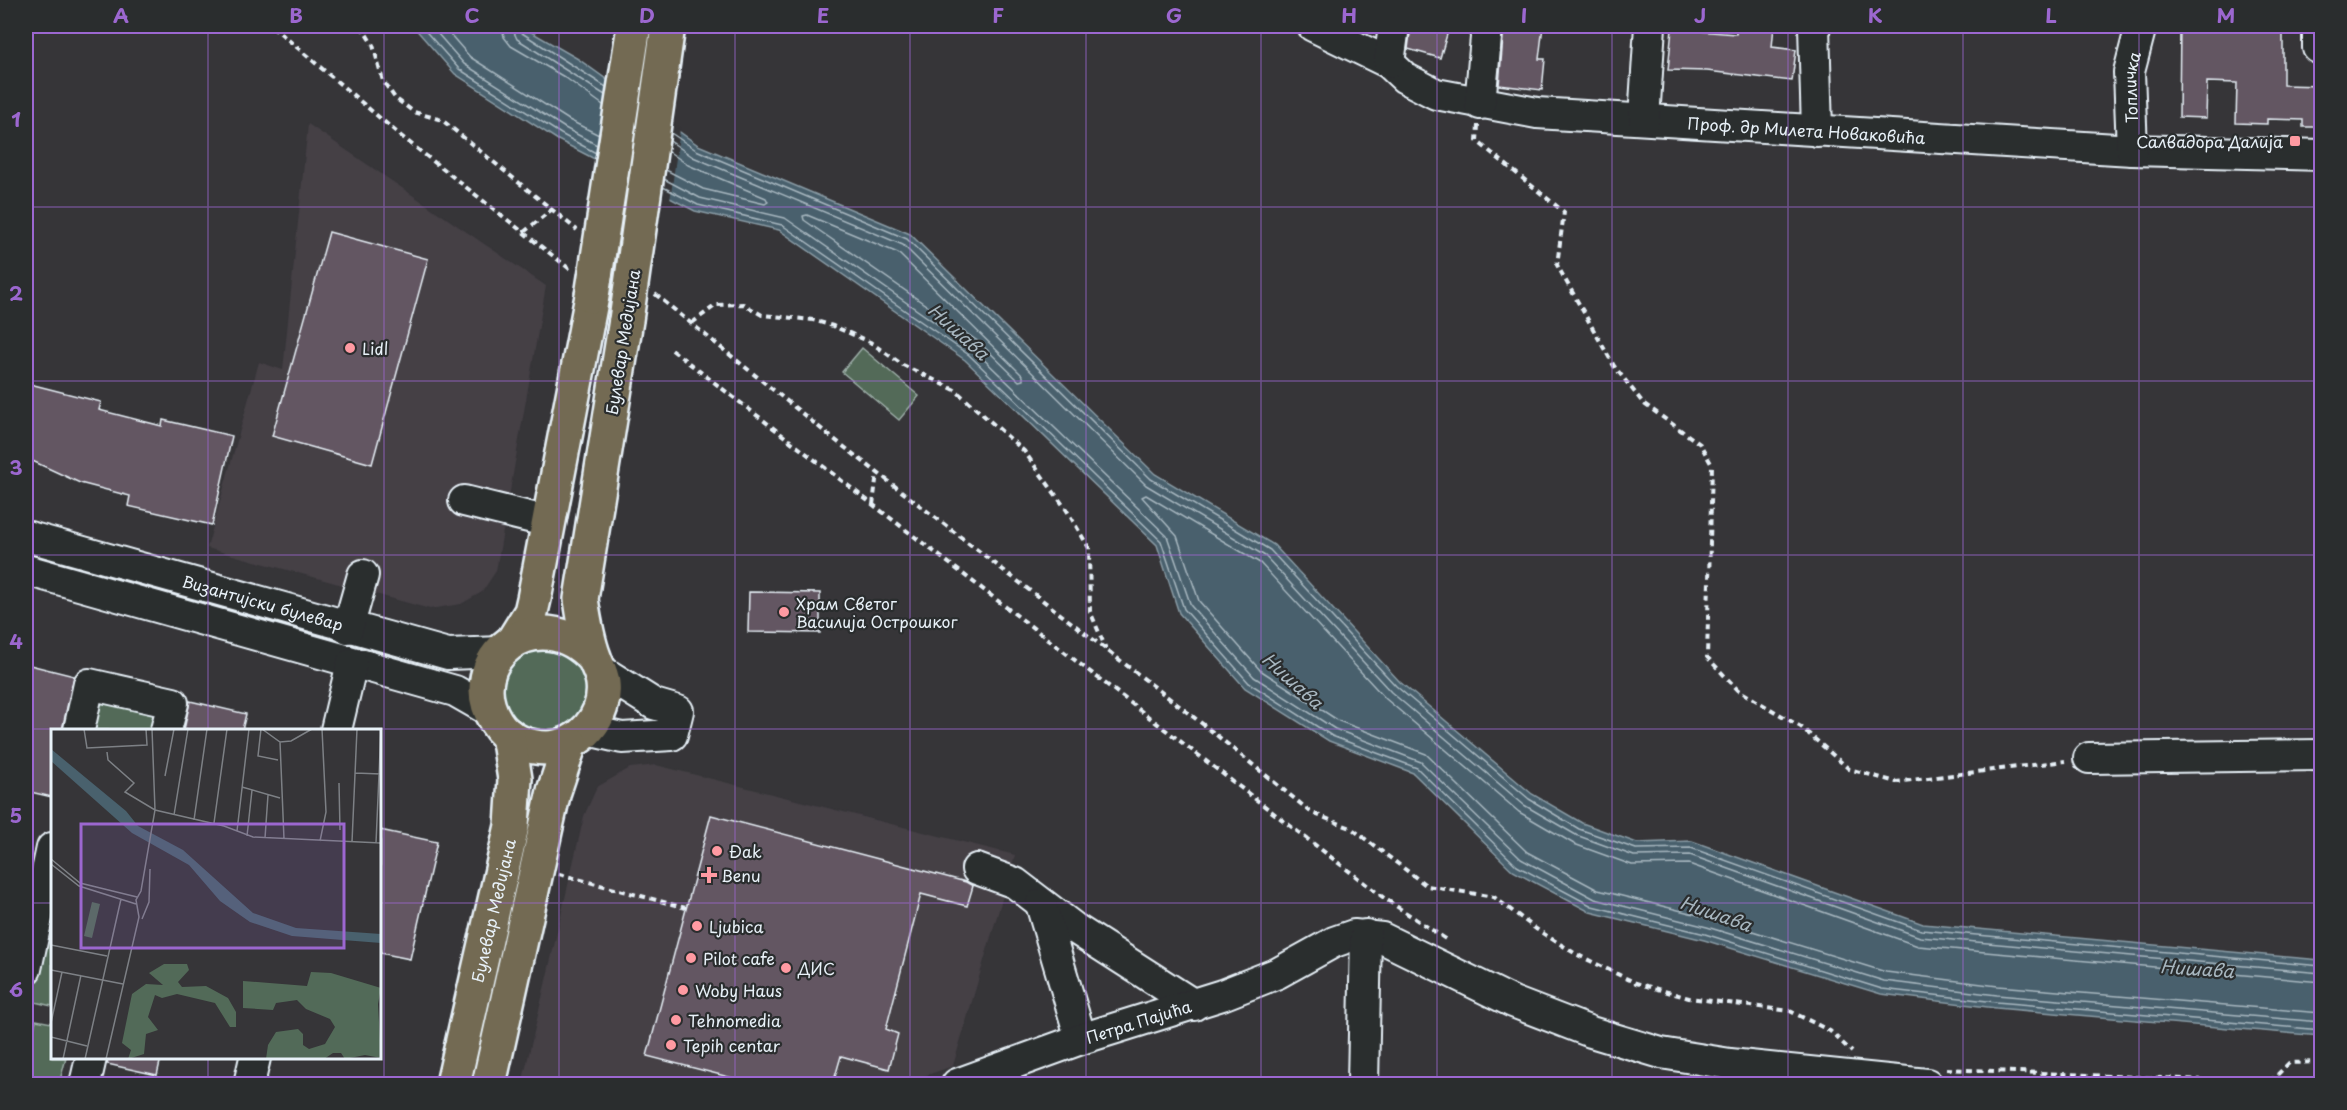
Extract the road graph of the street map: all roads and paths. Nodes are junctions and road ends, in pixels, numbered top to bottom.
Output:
1 (272, 26) edge
2 (361, 26) edge
3 (634, 26) edge
4 (668, 26) edge
5 (1313, 26) edge
6 (1394, 26) edge
7 (1487, 26) edge
8 (1650, 26) edge
9 (1814, 26) edge
10 (2141, 26) edge
11 (1389, 63) junction
12 (1480, 104) junction
13 (1644, 119) junction
14 (1816, 131) junction
15 (2132, 150) junction
16 (2322, 155) edge
17 (552, 209) junction
18 (524, 232) junction
19 (586, 237) dead end
20 (583, 284) junction
21 (648, 287) dead end
22 (692, 323) junction
23 (672, 350) dead end
24 (876, 472) junction
25 (464, 501) dead end
26 (873, 506) junction
27 (549, 522) junction
28 (26, 536) edge
29 (26, 570) edge
30 (363, 574) dead end
31 (348, 628) junction
32 (507, 646) junction
33 (1106, 650) junction
34 (352, 663) junction
35 (597, 664) junction
36 (499, 723) junction
37 (79, 729) edge
38 (166, 729) edge
39 (336, 729) edge
40 (579, 737) junction
41 (2322, 755) edge
42 (2089, 758) joint
43 (51, 853) edge
44 (977, 869) dead end
45 (555, 873) dead end
46 (1041, 904) junction
47 (686, 908) dead end
48 (1366, 935) junction
49 (1453, 944) dead end
50 (26, 969) edge
51 (1194, 1005) junction
52 (1081, 1039) junction
53 (91, 1059) edge
54 (255, 1059) edge
55 (1860, 1060) dead end
56 (2322, 1062) edge
57 (1934, 1077) edge
58 (2269, 1083) junction
59 (85, 1084) edge
60 (249, 1084) edge
61 (453, 1084) edge
62 (489, 1084) edge
63 (957, 1084) edge
64 (1363, 1084) edge
65 (2301, 1084) edge

1 - 18 path
2 - 17 path
3 - 20 main road, Булевар Медијана, bridge
4 - 35 main road, Булевар Медијана, bridge
5 - 11 street, Проф. др Милета Новаковића
6 - 11 street
7 - 12 street
8 - 13 street
9 - 14 street
10 - 15 street, Топличка
11 - 12 street, Проф. др Милета Новаковића
12 - 13 street, Проф. др Милета Новаковића
12 - 42 path
13 - 14 street, Проф. др Милета Новаковића
14 - 15 street, Проф. др Милета Новаковића
15 - 16 street, Проф. др Милета Новаковића
17 - 18 path
17 - 19 path
18 - 20 path
20 - 27 main road, Булевар Медијана
21 - 22 path
22 - 24 path
22 - 33 path
23 - 26 path
24 - 26 path
24 - 33 path
25 - 27 street
26 - 49 path
27 - 32 main road, Булевар Медијана
28 - 31 street, Византијски булевар
29 - 34 street, Византијски булевар
30 - 31 street
31 - 32 street, Византијски булевар
32 - 35 main road
32 - 36 main road, Булевар Медијана
33 - 55 path
34 - 36 street, Византијски булевар
34 - 39 street
35 - 40 main road, Булевар Медијана
35 - 40 street
36 - 40 main road
36 - 61 main road, Булевар Медијана
37 - 38 street
40 - 62 main road, Булевар Медијана
41 - 42 street
43 - 50 street
44 - 46 street
45 - 47 path
46 - 51 street
46 - 52 street
48 - 51 street, Петра Пајића
48 - 57 street
48 - 64 street
51 - 52 street, Петра Пајића
52 - 63 street, Петра Пајића
53 - 59 street
54 - 60 street
56 - 58 path
57 - 58 path
58 - 65 path

